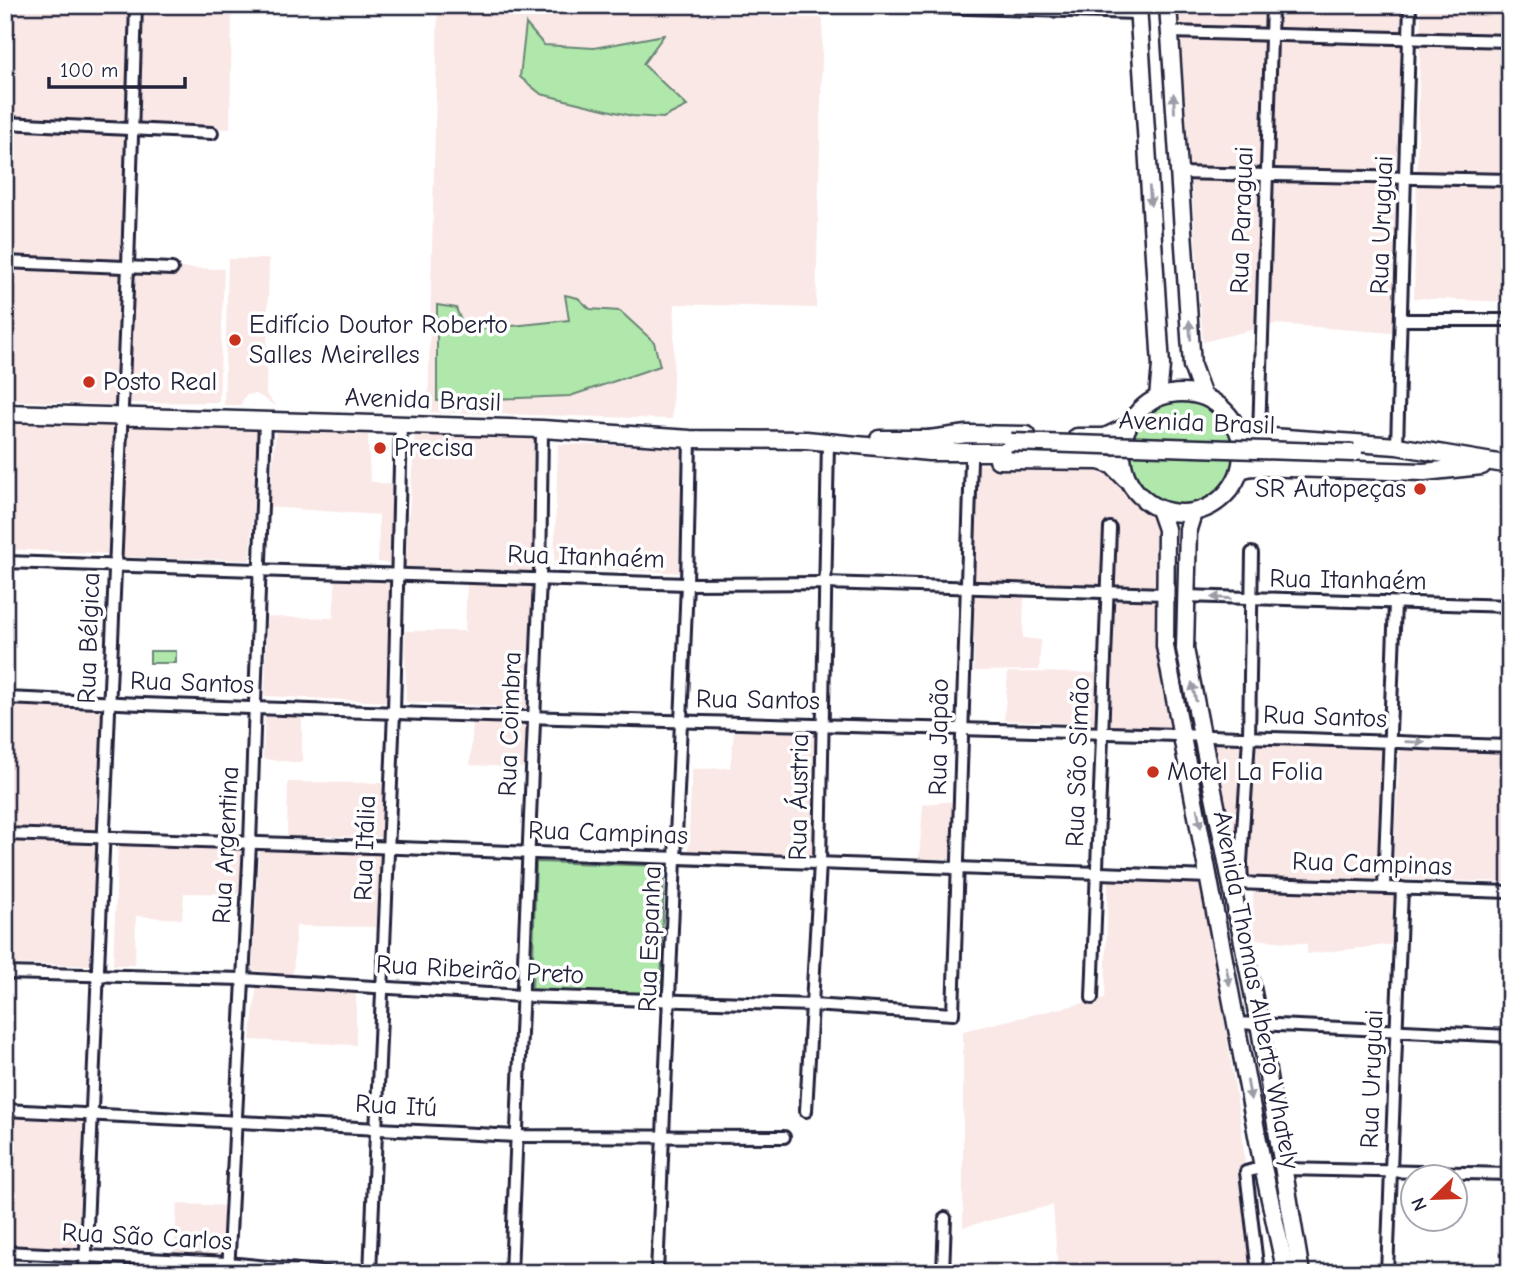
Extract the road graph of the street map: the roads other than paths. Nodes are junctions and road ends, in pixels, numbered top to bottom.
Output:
1 (136, 5) edge
2 (869, 5) edge
3 (1168, 5) edge
4 (1272, 5) edge
5 (1410, 5) edge
6 (1138, 9) edge
7 (1170, 32) junction
8 (1271, 34) junction
9 (1411, 39) junction
10 (1510, 41) edge
11 (5, 123) edge
12 (132, 128) junction
13 (212, 132) dead end
14 (1178, 173) junction
15 (1266, 174) junction
16 (1406, 178) junction
17 (1510, 180) edge
18 (5, 262) edge
19 (128, 266) junction
20 (172, 269) dead end
21 (1401, 320) junction
22 (1510, 320) edge
23 (1203, 396) junction
24 (1158, 397) junction
25 (5, 414) edge
26 (121, 418) junction
27 (265, 420) junction
28 (401, 424) junction
29 (1236, 425) junction
30 (1128, 426) junction
31 (542, 429) junction
32 (1259, 436) junction
33 (690, 439) junction
34 (833, 443) junction
35 (929, 446) junction
36 (1397, 446) junction
37 (971, 460) junction
38 (1461, 463) junction
39 (1504, 465) edge
40 (1240, 470) junction
41 (1132, 487) junction
42 (1158, 509) junction
43 (1193, 513) junction
44 (1110, 528) dead end
45 (1252, 553) dead end
46 (5, 562) edge
47 (114, 566) junction
48 (258, 571) junction
49 (395, 574) junction
50 (540, 578) junction
51 (825, 583) junction
52 (687, 584) junction
53 (965, 587) junction
54 (1107, 593) junction
55 (1165, 594) junction
56 (1186, 596) junction
57 (1250, 600) junction
58 (1395, 603) junction
59 (1510, 606) edge
60 (5, 698) edge
61 (109, 703) junction
62 (254, 708) junction
63 (394, 712) junction
64 (532, 717) junction
65 (682, 721) junction
66 (823, 723) junction
67 (963, 727) junction
68 (1103, 732) junction
69 (1184, 736) junction
70 (1204, 736) junction
71 (1249, 738) junction
72 (1392, 741) junction
73 (1510, 746) edge
74 (5, 834) edge
75 (104, 837) junction
76 (250, 843) junction
77 (388, 848) junction
78 (528, 853) junction
79 (676, 858) junction
80 (820, 863) junction
81 (958, 868) junction
82 (1096, 873) junction
83 (1210, 877) junction
84 (1237, 883) junction
85 (1384, 887) junction
86 (1402, 888) junction
87 (1510, 892) edge
88 (5, 973) edge
89 (100, 976) junction
90 (243, 979) junction
91 (382, 989) junction
92 (522, 996) junction
93 (1092, 998) dead end
94 (670, 1000) junction
95 (812, 1006) junction
96 (954, 1014) joint
97 (1237, 1023) junction
98 (1259, 1023) junction
99 (1396, 1031) junction
100 (1510, 1036) edge
101 (5, 1110) edge
102 (806, 1111) dead end
103 (92, 1115) junction
104 (235, 1123) junction
105 (376, 1127) junction
106 (665, 1135) junction
107 (516, 1136) junction
108 (784, 1137) dead end
109 (1263, 1167) junction
110 (1285, 1169) junction
111 (1391, 1172) junction
112 (1510, 1174) edge
113 (945, 1219) dead end
114 (1290, 1249) junction
115 (5, 1252) edge
116 (86, 1257) junction
117 (228, 1268) edge
118 (85, 1273) edge
119 (329, 1273) edge
120 (370, 1273) edge
121 (511, 1273) edge
122 (657, 1273) edge
123 (943, 1273) edge
124 (1258, 1273) edge
125 (1286, 1273) edge
126 (1301, 1273) edge
127 (1387, 1273) edge

1 - 12 street, Rua Bélgica
2 - 6 street
3 - 7 main road
4 - 8 street, Rua Paraguai
5 - 9 street, Rua Uruguai
6 -> 24 main road
7 - 8 street
14 -> 7 main road
8 - 9 street
8 - 15 street, Rua Paraguai
9 - 10 street
9 - 16 street, Rua Uruguai
11 - 12 street
12 - 13 street
12 - 19 street, Rua Bélgica
14 - 15 street
23 -> 14 main road
15 - 16 street
15 - 32 street, Rua Paraguai
16 - 17 street
16 - 21 street, Rua Uruguai
18 - 19 street
19 - 20 street
19 - 26 street, Rua Bélgica
21 - 22 street
21 - 36 street, Rua Uruguai
23 - 24 main road
23 - 29 main road
24 - 30 main road
25 - 26 main road, Avenida Brasil
26 - 27 main road, Avenida Brasil
26 - 47 street, Rua Bélgica
27 - 28 main road, Avenida Brasil
27 - 48 street, Rua Argentina
28 - 31 main road, Avenida Brasil
28 - 49 street, Rua Itália
29 - 32 main road, Avenida Brasil
29 - 40 main road
30 - 35 main road, Avenida Brasil
30 - 41 main road
31 - 33 main road, Avenida Brasil
31 - 50 street, Rua Coimbra
32 - 36 main road, Avenida Brasil
33 - 34 main road, Avenida Brasil
33 - 52 street, Rua Espanha
34 - 35 main road, Avenida Brasil
34 - 51 street, Rua Áustria
35 - 37 main road, Avenida Brasil
35 - 38 main road, Avenida Brasil
36 - 38 main road, Avenida Brasil
37 - 41 main road, Avenida Brasil
37 - 53 street, Rua Japão
38 - 39 main road, Avenida Brasil
38 - 40 main road, Avenida Brasil
40 - 43 main road
41 - 42 main road
42 - 43 main road
42 - 55 main road, Avenida Thomas Alberto Whately
43 - 56 main road, Avenida Thomas Alberto Whately
44 - 54 street, Rua São Simão
45 - 57 street
46 - 47 street, Rua Itanhaém
47 - 48 street, Rua Itanhaém
47 - 61 street, Rua Bélgica
48 - 49 street, Rua Itanhaém
48 - 62 street, Rua Argentina
49 - 50 street, Rua Itanhaém
49 - 63 street, Rua Itália
50 - 52 street, Rua Itanhaém
50 - 64 street, Rua Coimbra
51 - 52 street, Rua Itanhaém
51 - 53 street, Rua Itanhaém
51 - 66 street, Rua Áustria
52 - 65 street, Rua Espanha
53 - 54 street, Rua Itanhaém
53 - 67 street, Rua Japão
54 - 55 street, Rua Itanhaém
54 - 68 street, Rua São Simão
55 - 69 main road, Avenida Thomas Alberto Whately
57 -> 56 street, Rua Itanhaém
70 -> 56 main road, Avenida Thomas Alberto Whately
57 - 58 street, Rua Itanhaém
57 - 71 street
58 - 59 street, Rua Itanhaém
58 - 72 street
60 - 61 street, Rua Santos
61 - 62 street, Rua Santos
61 - 75 street, Rua Bélgica
62 - 63 street, Rua Santos
62 - 76 street, Rua Argentina
63 - 64 street, Rua Santos
63 - 77 street, Rua Itália
64 - 65 street, Rua Santos
64 - 78 street, Rua Coimbra
65 - 66 street, Rua Santos
65 - 79 street, Rua Espanha
66 - 67 street, Rua Santos
66 - 80 street, Rua Áustria
67 - 68 street, Rua Santos
67 - 81 street, Rua Japão
68 - 69 street, Rua Santos
68 - 82 street, Rua São Simão
69 - 70 street, Rua Santos
69 -> 83 main road, Avenida Thomas Alberto Whately
70 - 71 street, Rua Santos
70 - 84 main road, Avenida Thomas Alberto Whately
71 - 72 street, Rua Santos
71 - 84 street
72 -> 73 street, Rua Santos
72 - 85 street
74 - 75 street, Rua Campinas
75 - 76 street, Rua Campinas
75 - 89 street, Rua Bélgica
76 - 77 street, Rua Campinas
76 - 90 street, Rua Argentina
77 - 78 street, Rua Campinas
77 - 91 street, Rua Itália
78 - 79 street, Rua Campinas
78 - 92 street, Rua Coimbra
79 - 80 street, Rua Campinas
79 - 94 street, Rua Espanha
80 - 81 street, Rua Campinas
80 - 95 street, Rua Áustria
81 - 82 street, Rua Campinas
81 - 96 street, Rua Japão
82 - 83 street, Rua Campinas
82 - 93 street, Rua São Simão
83 -> 97 main road, Avenida Thomas Alberto Whately
84 - 85 street, Rua Campinas
84 - 98 main road, Avenida Thomas Alberto Whately
85 - 86 street, Rua Campinas
86 - 87 street, Rua Campinas
86 - 99 street, Rua Uruguai
88 - 89 street, Rua Ribeirão Preto
89 - 90 street, Rua Ribeirão Preto
89 - 103 street, Rua Bélgica
90 - 91 street, Rua Ribeirão Preto
90 - 104 street, Rua Argentina
91 - 92 street, Rua Ribeirão Preto
91 - 105 street, Rua Itália
92 - 94 street, Rua Ribeirão Preto
92 - 107 street, Rua Coimbra
94 - 95 street, Rua Ribeirão Preto
94 - 106 street, Rua Espanha
95 - 96 street, Rua Ribeirão Preto
95 - 102 street, Rua Áustria
97 - 98 street
97 -> 109 main road, Avenida Thomas Alberto Whately
98 - 99 street
98 - 110 main road, Avenida Thomas Alberto Whately
99 - 100 street
99 - 111 street, Rua Uruguai
101 - 103 street, Rua Itú
103 - 104 street, Rua Itú
103 - 116 street, Rua Bélgica
104 - 105 street, Rua Itú
104 - 117 street, Rua Argentina
105 - 107 street, Rua Itú
105 - 120 street, Rua Itália
106 - 107 street, Rua Itú
106 - 108 street, Rua Itú
106 - 122 street, Rua Espanha
107 - 121 street, Rua Coimbra
109 - 114 main road, Avenida Thomas Alberto Whately
109 - 124 street
110 - 111 street
110 - 114 main road, Avenida Thomas Alberto Whately
111 - 112 street
111 - 127 street, Rua Uruguai
113 - 123 street
114 - 125 main road, Avenida Thomas Alberto Whately
114 - 126 main road, Avenida Thomas Alberto Whately
115 - 116 street, Rua São Carlos
116 - 117 street, Rua São Carlos
116 - 118 street, Rua Bélgica
117 - 119 street, Rua São Carlos

